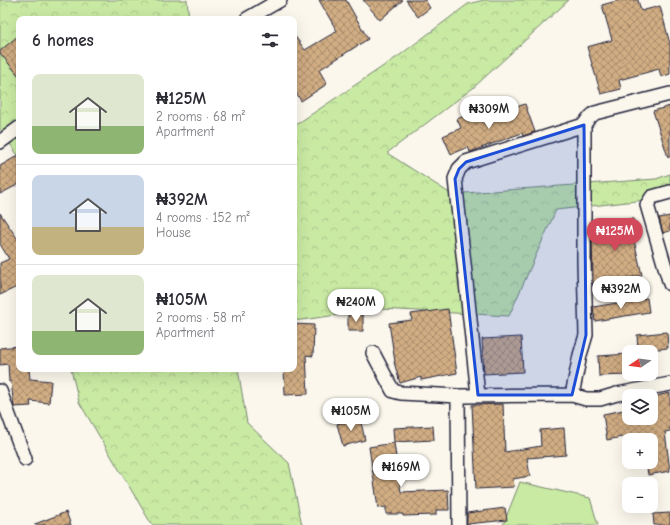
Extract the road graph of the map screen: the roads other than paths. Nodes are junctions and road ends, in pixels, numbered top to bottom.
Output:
1 (280, 0) edge
2 (252, 16) edge
3 (670, 94) edge
4 (584, 125) junction
5 (16, 130) edge
6 (0, 142) edge
7 (670, 192) edge
8 (670, 284) edge
9 (373, 354) dead end
10 (670, 384) edge
11 (0, 391) edge
12 (478, 395) junction
13 (572, 395) junction
14 (458, 396) junction
15 (25, 459) dead end
16 (459, 525) edge

1 - 2 street
3 - 4 street
4 - 12 street
4 - 13 street
5 - 6 street
7 - 8 street
9 - 14 street
10 - 13 street
11 - 15 street
12 - 13 street
12 - 14 street
14 - 16 street

